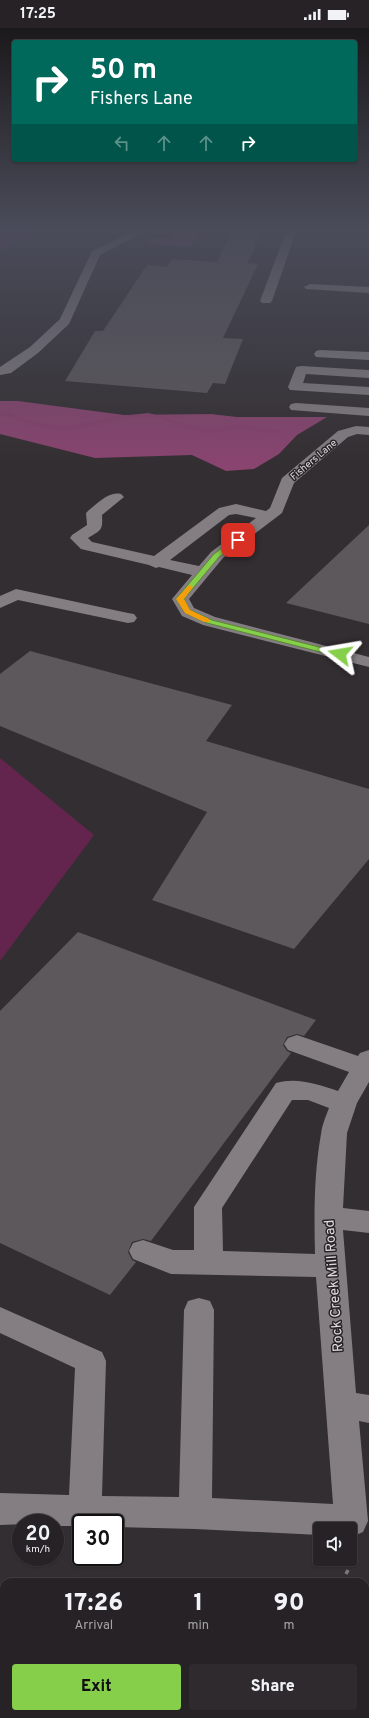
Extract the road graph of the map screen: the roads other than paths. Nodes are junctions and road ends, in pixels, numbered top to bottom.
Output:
1 (71, 308) edge
2 (320, 354) dead end
3 (369, 356) edge
4 (0, 370) edge
5 (369, 374) edge
6 (369, 391) edge
7 (296, 407) dead end
8 (369, 412) edge
9 (369, 431) edge
10 (116, 497) dead end
11 (269, 516) junction
12 (156, 563) junction
13 (202, 572) junction
14 (0, 603) edge
15 (128, 618) dead end
16 (369, 662) edge
17 (297, 1044) dead end
18 (366, 1063) edge
19 (344, 1103) junction
20 (328, 1218) junction
21 (369, 1222) edge
22 (143, 1251) dead end
23 (209, 1262) junction
24 (330, 1266) junction
25 (199, 1310) dead end
26 (0, 1319) edge
27 (356, 1406) edge
28 (0, 1509) edge
29 (85, 1511) junction
30 (195, 1513) junction

1 - 4 street
2 - 3 street
5 - 6 street
7 - 8 street
9 - 11 street, Fishers Lane
10 - 12 street
11 - 12 street
11 - 13 street, Fishers Lane
12 - 13 street
13 - 16 street, Fishers Lane
14 - 15 street
17 - 18 street
18 - 19 street, Rock Creek Mill Road
19 - 20 street, Rock Creek Mill Road
19 - 23 street
20 - 21 street
20 - 24 street, Rock Creek Mill Road
22 - 23 street
23 - 24 street
24 - 27 street, Rock Creek Mill Road
25 - 30 street
26 - 29 street
27 - 30 street, Rock Creek Mill Road
28 - 29 street
29 - 30 street

